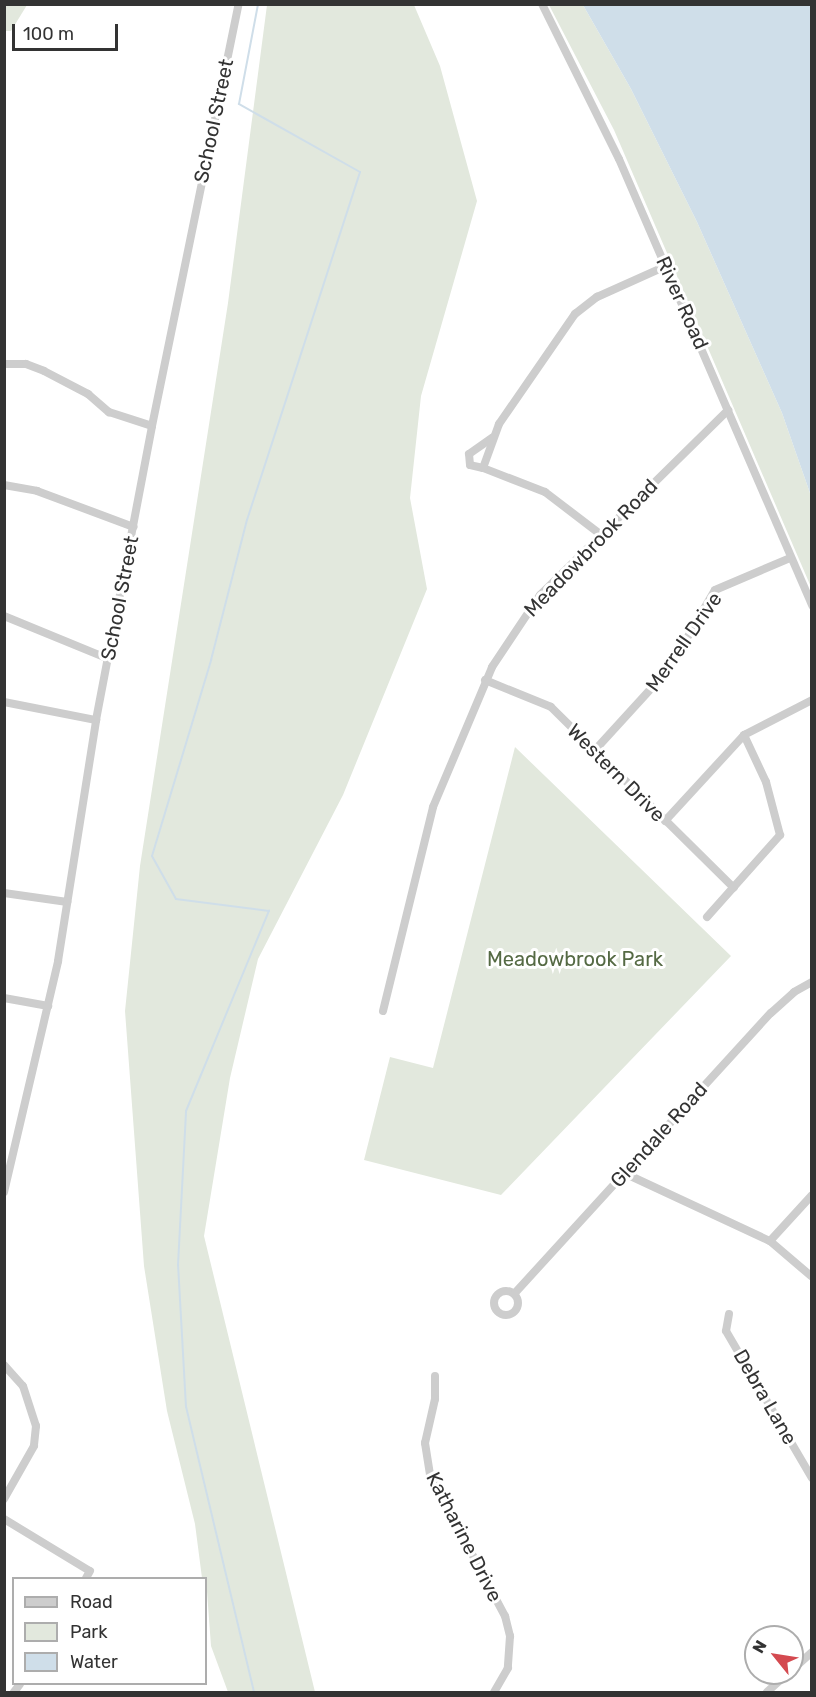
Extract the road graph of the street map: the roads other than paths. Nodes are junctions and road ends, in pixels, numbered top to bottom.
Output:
1 (239, 4) edge
2 (542, 4) edge
3 (666, 266) junction
4 (4, 364) edge
5 (728, 410) junction
6 (152, 426) junction
7 (493, 437) junction
8 (483, 468) junction
9 (4, 485) edge
10 (134, 527) junction
11 (600, 534) junction
12 (790, 558) junction
13 (812, 606) edge
14 (4, 616) edge
15 (109, 660) junction
16 (485, 680) junction
17 (812, 700) edge
18 (4, 702) edge
19 (96, 720) junction
20 (744, 735) junction
21 (595, 750) junction
22 (665, 821) junction
23 (734, 888) junction
24 (4, 893) edge
25 (67, 902) junction
26 (707, 917) dead end
27 (812, 982) edge
28 (4, 998) edge
29 (48, 1006) junction
30 (383, 1011) dead end
31 (624, 1173) junction
32 (4, 1192) edge
33 (812, 1195) edge
34 (770, 1241) junction
35 (811, 1276) edge
36 (514, 1294) dead end
37 (729, 1314) dead end
38 (4, 1365) edge
39 (435, 1376) dead end
40 (812, 1478) edge
41 (4, 1499) edge
42 (4, 1519) edge
43 (86, 1577) edge
44 (494, 1692) edge

1 - 6 street, School Street
2 - 3 street, River Road
3 - 5 street, River Road
3 - 7 street
4 - 6 street
5 - 11 street, Meadowbrook Road
5 - 12 street, River Road
6 - 10 street, School Street
7 - 8 street
7 - 8 street
8 - 11 street
9 - 10 street
10 - 15 street, School Street
11 - 16 street, Meadowbrook Road
12 - 13 street, River Road
12 - 21 street, Merrell Drive
14 - 15 street
15 - 19 street, School Street
16 - 21 street, Western Drive
16 - 30 street, Meadowbrook Road
17 - 20 street
18 - 19 street
19 - 25 street, School Street
20 - 22 street
20 - 23 street
21 - 22 street, Western Drive
22 - 23 street, Western Drive
23 - 26 street
24 - 25 street
25 - 29 street, School Street
27 - 31 street, Glendale Road
28 - 29 street
29 - 32 street, School Street
31 - 34 street
31 - 36 street, Glendale Road
33 - 34 street
34 - 35 street
37 - 40 street, Debra Lane
38 - 41 street
39 - 44 street, Katharine Drive
42 - 43 street

